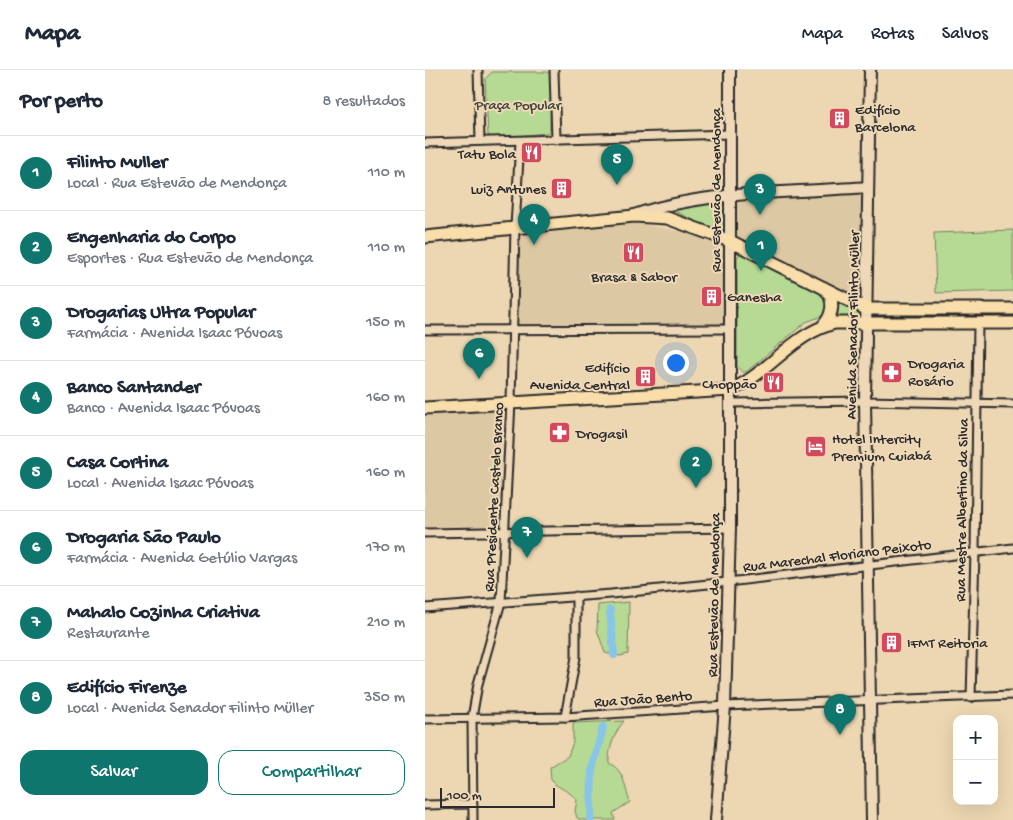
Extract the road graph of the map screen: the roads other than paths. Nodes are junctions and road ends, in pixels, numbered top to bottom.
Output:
1 (478, 70) edge
2 (554, 70) edge
3 (730, 70) edge
4 (870, 70) edge
5 (729, 134) junction
6 (556, 140) junction
7 (520, 141) junction
8 (425, 142) edge
9 (480, 142) junction
10 (868, 187) junction
11 (730, 197) junction
12 (634, 216) junction
13 (515, 227) junction
14 (425, 237) edge
15 (730, 241) junction
16 (822, 286) junction
17 (866, 309) junction
18 (1013, 309) edge
19 (866, 322) junction
20 (977, 322) junction
21 (1013, 322) edge
22 (823, 326) junction
23 (511, 329) junction
24 (729, 329) junction
25 (425, 330) edge
26 (731, 390) junction
27 (865, 401) junction
28 (511, 402) junction
29 (730, 403) junction
30 (976, 403) junction
31 (1013, 404) edge
32 (425, 408) edge
33 (730, 528) junction
34 (506, 531) junction
35 (425, 533) edge
36 (1013, 548) edge
37 (975, 552) junction
38 (867, 566) junction
39 (728, 582) junction
40 (577, 596) junction
41 (501, 602) junction
42 (425, 608) edge
43 (1013, 695) edge
44 (971, 698) junction
45 (869, 701) junction
46 (725, 706) junction
47 (565, 717) junction
48 (472, 718) junction
49 (425, 719) edge
50 (472, 804) junction
51 (425, 805) edge
52 (473, 820) edge
53 (716, 820) edge
54 (872, 820) edge

1 - 9 street
2 - 6 street
3 - 5 street, Rua Estevão de Mendonça
4 - 10 street, Avenida Senador Filinto Müller
5 - 6 street
5 - 11 street, Rua Estevão de Mendonça
6 - 7 street
7 - 9 street
7 - 13 street, Rua Presidente Castelo Branco
8 - 9 street
10 - 11 street
10 - 17 street, Avenida Senador Filinto Müller
11 - 12 street
11 - 15 street, Rua Estevão de Mendonça
12 - 13 main road
12 - 15 main road
13 - 14 main road
13 - 23 street, Rua Presidente Castelo Branco
15 - 16 main road
15 - 24 street, Rua Estevão de Mendonça
16 - 17 main road
16 - 22 main road
17 - 18 main road
17 - 19 street, Avenida Senador Filinto Müller
19 - 20 main road
19 - 22 main road
19 - 27 street, Avenida Senador Filinto Müller
20 - 21 main road
20 - 30 street, Rua Mestre Albertino da Silva
22 - 26 main road
23 - 24 street
23 - 25 street
23 - 28 street, Rua Presidente Castelo Branco
24 - 26 street, Rua Estevão de Mendonça
26 - 28 main road
26 - 29 street, Rua Estevão de Mendonça
27 - 29 street
27 - 30 street
27 - 38 street, Avenida Senador Filinto Müller
28 - 32 main road
28 - 34 street, Rua Presidente Castelo Branco
29 - 33 street, Rua Estevão de Mendonça
30 - 31 street
30 - 37 street, Rua Mestre Albertino da Silva
33 - 34 street
33 - 39 street, Rua Estevão de Mendonça
34 - 35 street
34 - 41 street, Rua Presidente Castelo Branco
36 - 37 street, Rua Marechal Floriano Peixoto
37 - 38 street, Rua Marechal Floriano Peixoto
37 - 44 street, Rua Mestre Albertino da Silva
38 - 39 street, Rua Marechal Floriano Peixoto
38 - 45 street, Avenida Senador Filinto Müller
39 - 40 street, Rua Marechal Floriano Peixoto
39 - 46 street, Rua Estevão de Mendonça
40 - 41 street, Rua Marechal Floriano Peixoto
40 - 47 street
41 - 42 street, Rua Marechal Floriano Peixoto
41 - 48 street, Rua Presidente Castelo Branco
43 - 44 street, Rua João Bento
44 - 45 street, Rua João Bento
45 - 46 street, Rua João Bento
45 - 54 street, Avenida Senador Filinto Müller
46 - 47 street, Rua João Bento
46 - 53 street, Rua Estevão de Mendonça
47 - 48 street, Rua João Bento
48 - 49 street, Rua João Bento
48 - 50 street, Rua Presidente Castelo Branco
50 - 51 street
50 - 52 street, Rua Presidente Castelo Branco

